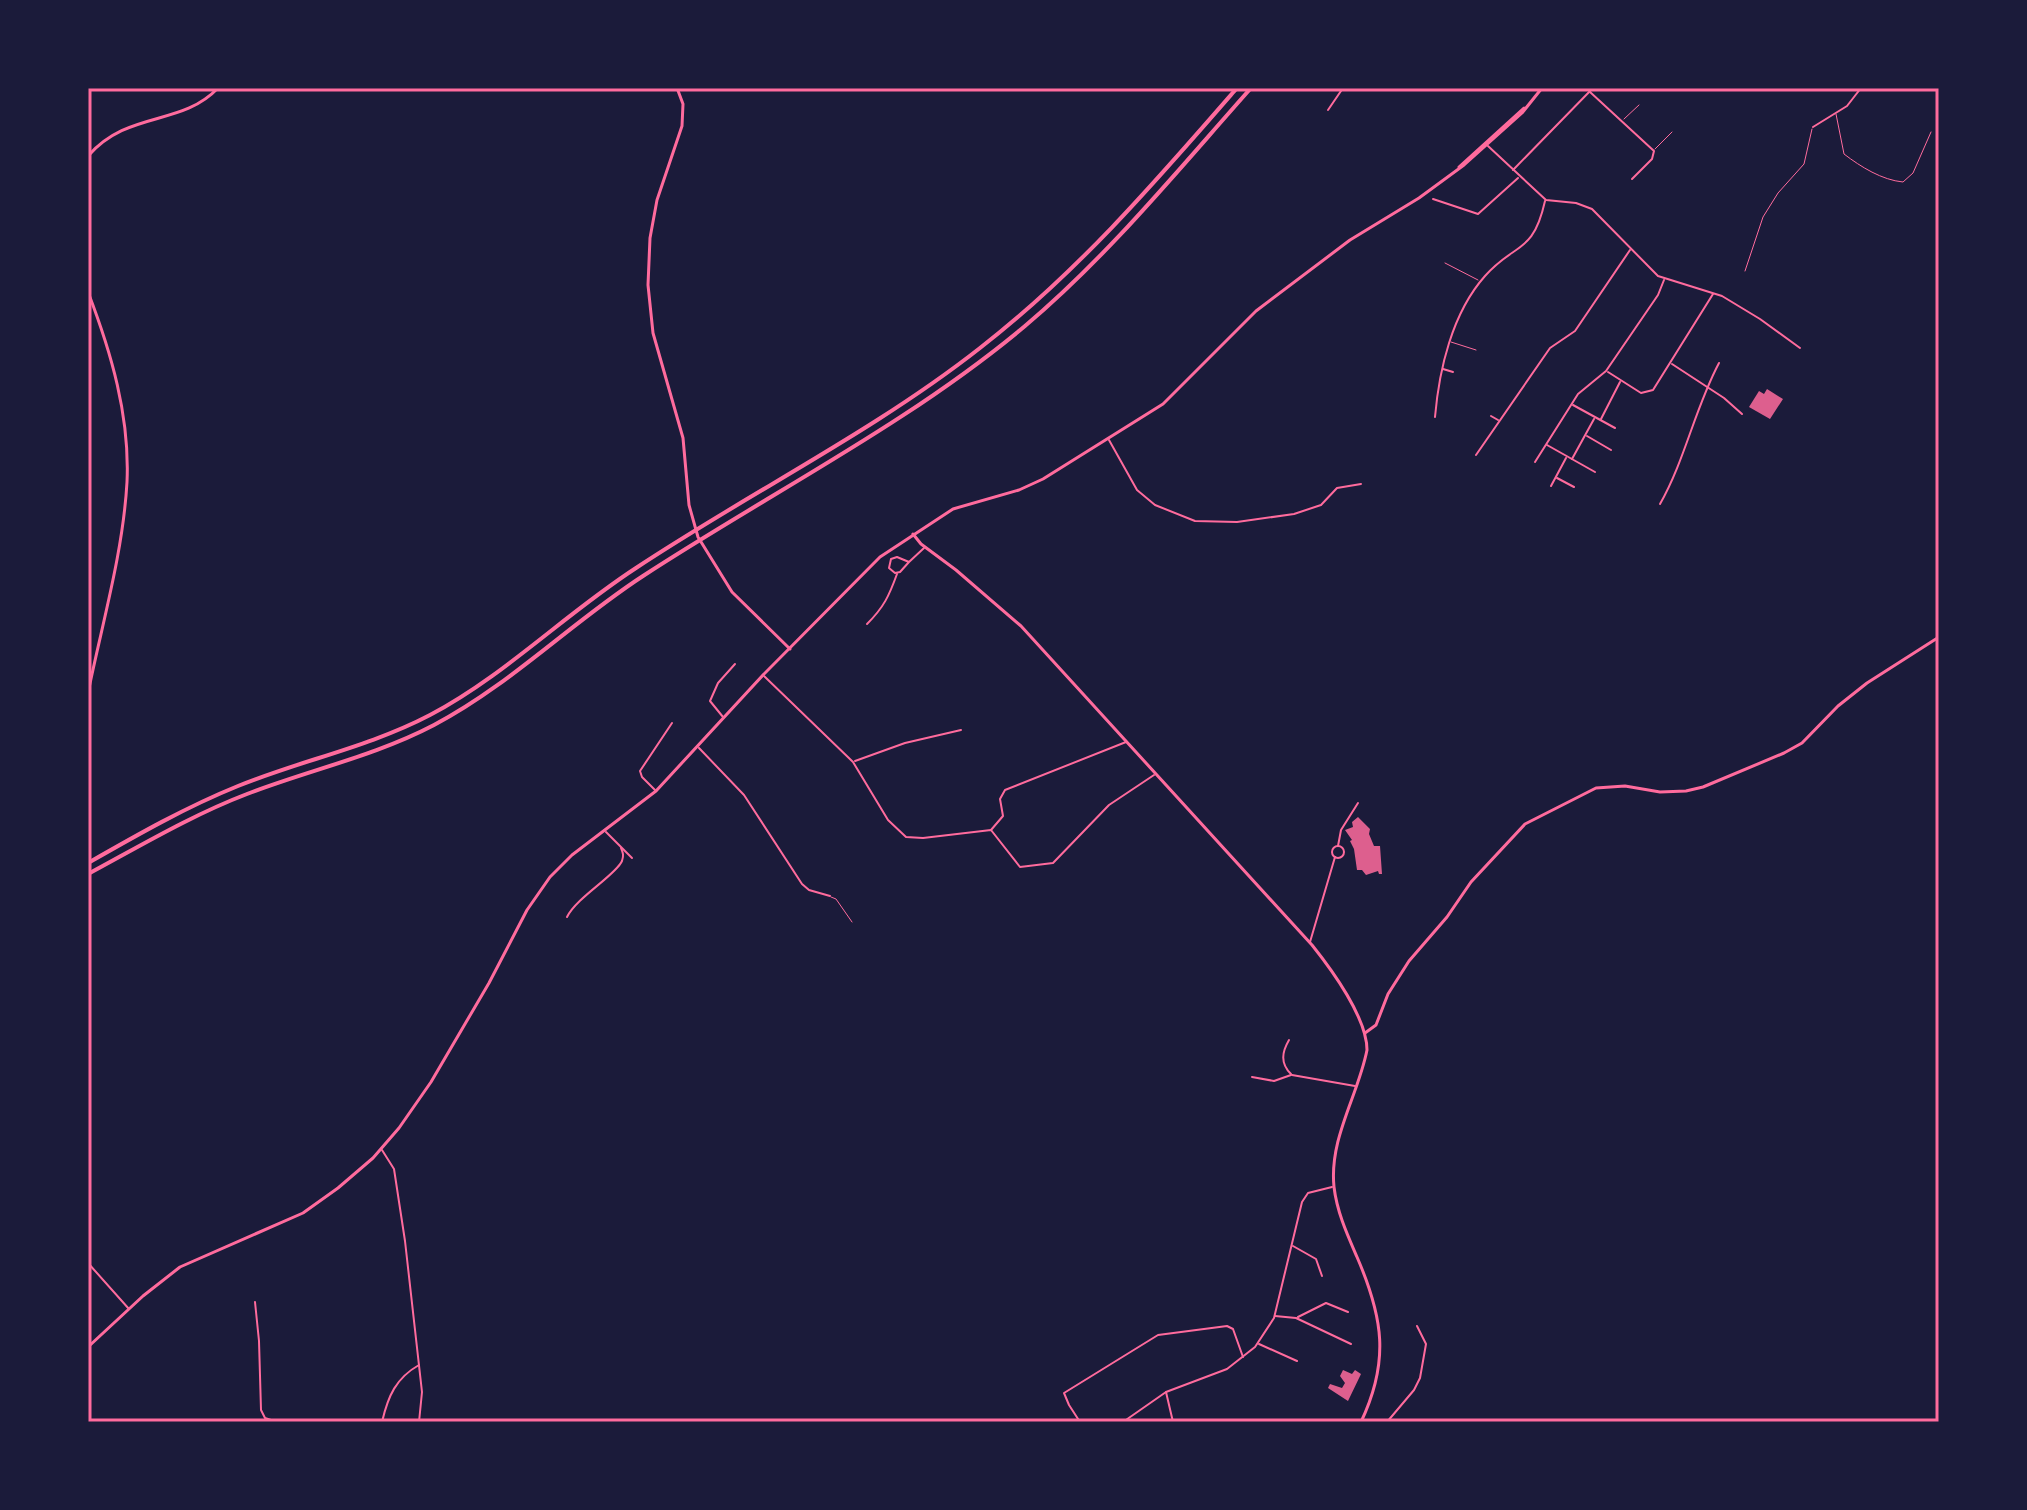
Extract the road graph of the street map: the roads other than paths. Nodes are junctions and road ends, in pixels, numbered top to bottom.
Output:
1 (218, 88) edge
2 (677, 88) edge
3 (1237, 88) edge
4 (1251, 88) edge
5 (1343, 88) edge
6 (1542, 88) edge
7 (1593, 88) edge
8 (1861, 88) edge
9 (1590, 92) junction
10 (1639, 105) dead end
11 (1328, 110) dead end
12 (1836, 114) junction
13 (1622, 121) junction
14 (1813, 127) joint
15 (1672, 132) dead end
16 (1931, 132) dead end
17 (1486, 144) junction
18 (1654, 151) junction
19 (88, 156) edge
20 (1512, 171) junction
21 (1519, 178) junction
22 (1632, 179) dead end
23 (1433, 199) dead end
24 (1546, 200) junction
25 (1630, 250) junction
26 (1445, 263) dead end
27 (1745, 271) dead end
28 (1664, 279) junction
29 (1480, 281) junction
30 (88, 292) edge
31 (1713, 293) junction
32 (1451, 342) junction
33 (1800, 348) dead end
34 (1476, 350) dead end
35 (1671, 363) junction
36 (1719, 363) dead end
37 (1442, 369) junction
38 (1606, 371) junction
39 (1453, 372) dead end
40 (1620, 380) junction
41 (1706, 387) junction
42 (1572, 404) junction
43 (1742, 414) dead end
44 (1491, 416) dead end
45 (1435, 417) dead end
46 (1595, 418) junction
47 (1600, 420) junction
48 (1499, 421) junction
49 (1615, 428) dead end
50 (1586, 435) junction
51 (1108, 438) junction
52 (1546, 444) junction
53 (1611, 450) dead end
54 (1476, 455) dead end
55 (1567, 457) junction
56 (1572, 459) junction
57 (1535, 462) dead end
58 (1595, 472) dead end
59 (1556, 477) junction
60 (1361, 484) dead end
61 (1551, 486) dead end
62 (1574, 487) dead end
63 (1660, 504) dead end
64 (913, 534) junction
65 (925, 547) junction
66 (909, 562) junction
67 (897, 573) junction
68 (867, 624) dead end
69 (1939, 637) edge
70 (790, 649) junction
71 (735, 664) dead end
72 (763, 675) junction
73 (88, 693) edge
74 (724, 717) junction
75 (672, 723) dead end
76 (961, 730) dead end
77 (1127, 742) junction
78 (698, 746) junction
79 (853, 762) junction
80 (1156, 774) junction
81 (656, 791) junction
82 (1358, 803) dead end
83 (991, 830) junction
84 (605, 831) junction
85 (1338, 846) junction
86 (621, 848) junction
87 (1335, 857) junction
88 (632, 858) dead end
89 (88, 863) edge
90 (88, 874) edge
91 (830, 896) joint
92 (567, 917) dead end
93 (852, 922) dead end
94 (1310, 943) junction
95 (1365, 1033) junction
96 (1289, 1040) dead end
97 (1292, 1075) junction
98 (1252, 1077) dead end
99 (1356, 1086) junction
100 (381, 1149) junction
101 (1334, 1188) junction
102 (1291, 1245) junction
103 (88, 1263) edge
104 (1322, 1276) dead end
105 (255, 1302) dead end
106 (129, 1309) junction
107 (1348, 1312) dead end
108 (1275, 1316) junction
109 (1296, 1318) junction
110 (1417, 1326) dead end
111 (1258, 1343) junction
112 (1351, 1344) dead end
113 (88, 1347) edge
114 (1243, 1357) junction
115 (1297, 1361) dead end
116 (420, 1364) junction
117 (1166, 1392) junction
118 (277, 1422) edge
119 (382, 1422) edge
120 (419, 1422) edge
121 (1080, 1422) edge
122 (1123, 1422) edge
123 (1173, 1422) edge
124 (1242, 1422) edge
125 (1252, 1422) edge
126 (1361, 1422) edge
127 (1387, 1422) edge

1 - 19 main road
2 - 70 main road
3 - 89 highway
4 - 90 highway
5 - 11 street
6 - 17 main road
7 - 9 street
8 - 12 street
9 - 13 street
9 - 20 street
10 - 13 lane
12 - 14 street
12 - 16 lane
13 - 18 street
14 - 27 lane
15 - 18 lane
17 - 20 street
17 - 51 main road
18 - 22 street
20 - 21 street
21 - 23 street
21 - 24 street
24 - 25 street
24 - 29 street
25 - 28 street
25 - 48 street
26 - 29 lane
28 - 31 street
28 - 38 street
29 - 32 street
30 - 73 main road
31 - 33 street
31 - 35 street
32 - 34 lane
32 - 37 street
35 - 40 street
35 - 41 street
36 - 41 street
37 - 39 street
37 - 45 street
38 - 40 street
38 - 42 street
40 - 47 street
41 - 43 street
41 - 63 street
42 - 46 street
42 - 52 street
44 - 48 street
46 - 47 street
46 - 50 street
47 - 49 street
48 - 54 street
50 - 53 street
50 - 56 street
51 - 60 street
51 - 64 main road
52 - 55 street
52 - 57 street
55 - 56 street
55 - 59 street
56 - 58 street
59 - 61 street
59 - 62 street
64 - 65 main road
64 - 70 main road
65 - 66 street
65 - 77 main road
66 - 67 street
66 - 67 street
67 - 68 street
69 - 95 main road
70 - 72 main road
71 - 74 street
72 - 74 main road
72 - 79 street
74 - 78 main road
75 - 81 street
76 - 79 street
77 - 80 main road
77 - 83 street
78 - 81 main road
78 - 91 street
79 - 83 street
80 - 83 street
80 - 94 main road
81 - 84 main road
82 - 85 street
84 - 86 street
84 - 100 main road
85 - 87 street
85 - 87 street
86 - 88 street
86 - 92 street
87 - 94 street
91 - 93 lane
94 - 95 main road
95 - 99 main road
96 - 97 street
97 - 98 street
97 - 99 street
99 - 101 main road
100 - 106 main road
100 - 116 street
101 - 102 street
101 - 126 main road
102 - 104 street
102 - 108 street
103 - 106 street
105 - 118 street
106 - 113 main road
107 - 109 street
108 - 109 street
108 - 111 street
109 - 112 street
110 - 127 street
111 - 114 street
111 - 115 street
114 - 117 street
114 - 121 street
116 - 119 street
116 - 120 street
117 - 122 street
117 - 123 street
124 - 125 street

